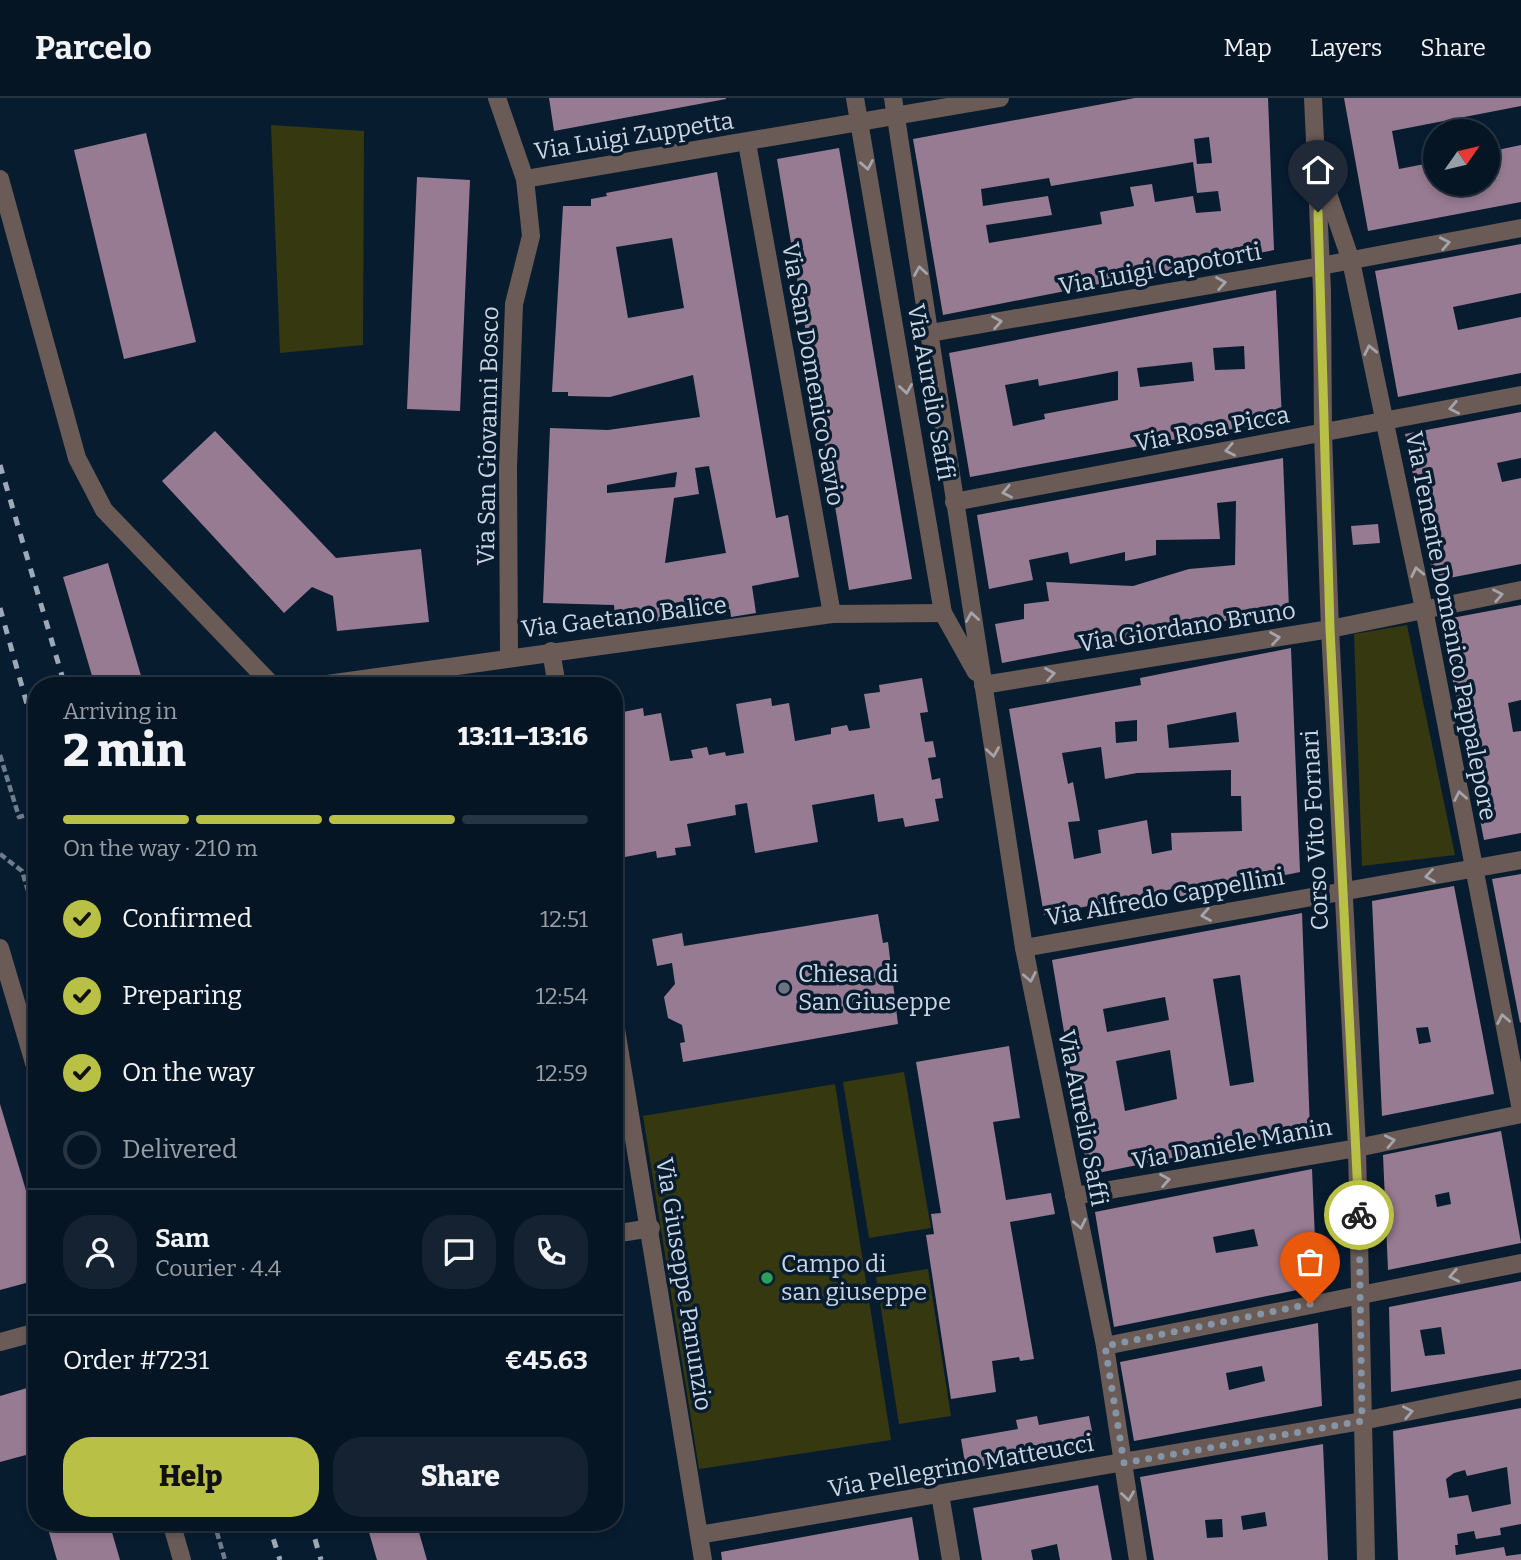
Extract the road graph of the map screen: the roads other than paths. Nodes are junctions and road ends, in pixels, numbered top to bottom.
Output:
1 (497, 98) edge
2 (855, 98) edge
3 (893, 98) edge
4 (1000, 98) edge
5 (1313, 98) edge
6 (896, 117) junction
7 (859, 122) junction
8 (747, 143) junction
9 (1316, 157) junction
10 (0, 179) edge
11 (525, 179) junction
12 (1521, 228) edge
13 (1352, 261) junction
14 (1321, 266) junction
15 (930, 333) junction
16 (1521, 395) edge
17 (1385, 421) junction
18 (1323, 433) junction
19 (954, 502) junction
20 (1521, 590) edge
21 (1424, 609) junction
22 (943, 613) junction
23 (832, 614) junction
24 (1330, 629) junction
25 (551, 651) junction
26 (509, 657) junction
27 (264, 677) edge
28 (374, 677) edge
29 (555, 677) edge
30 (983, 685) junction
31 (1521, 860) edge
32 (1474, 868) junction
33 (1343, 890) junction
34 (0, 948) edge
35 (1024, 948) junction
36 (28, 1043) edge
37 (623, 1068) edge
38 (1521, 1112) edge
39 (1357, 1148) junction
40 (1074, 1196) junction
41 (651, 1228) junction
42 (623, 1233) edge
43 (1521, 1263) edge
44 (1361, 1294) junction
45 (28, 1334) edge
46 (0, 1342) edge
47 (1105, 1346) junction
48 (1521, 1389) edge
49 (1362, 1421) junction
50 (1124, 1463) junction
51 (940, 1494) junction
52 (174, 1531) edge
53 (699, 1535) junction
54 (182, 1560) edge
55 (703, 1560) edge
56 (951, 1560) edge
57 (1138, 1560) edge
58 (1366, 1560) edge

1 - 11 street, Via San Giovanni Bosco
2 - 7 street, Via Aurelio Saffi
3 - 6 street, Via Aurelio Saffi
4 - 6 street, Via Luigi Zuppetta
5 - 9 street, Corso Vito Fornari
6 - 7 street, Via Luigi Zuppetta
15 -> 6 street, Via Aurelio Saffi
7 - 8 street, Via Luigi Zuppetta
7 -> 22 street, Via Aurelio Saffi
8 - 11 street, Via Luigi Zuppetta
8 - 23 street, Via San Domenico Savio
9 - 13 street, Via Tenente Domenico Pappalepore
9 - 14 street, Corso Vito Fornari
10 - 27 street
11 - 26 street, Via San Giovanni Bosco
13 -> 12 street, Via Luigi Capotorti
13 - 14 street, Via Luigi Capotorti
17 -> 13 street, Via Tenente Domenico Pappalepore
15 -> 14 street, Via Luigi Capotorti
14 - 18 street, Corso Vito Fornari
15 - 19 street, Via Aurelio Saffi
16 -> 17 street, Via Rosa Picca
17 - 18 street, Via Rosa Picca
21 -> 17 street, Via Tenente Domenico Pappalepore
18 -> 19 street, Via Rosa Picca
18 - 24 street, Corso Vito Fornari
30 -> 19 street, Via Aurelio Saffi
21 -> 20 street, Via Giordano Bruno
21 - 24 street, Via Giordano Bruno
32 -> 21 street, Via Tenente Domenico Pappalepore
22 - 23 street, Via Gaetano Balice
22 - 30 street, Via Aurelio Saffi
23 - 25 street, Via Gaetano Balice
30 -> 24 street, Via Giordano Bruno
24 - 33 street, Corso Vito Fornari
25 - 26 street, Via Gaetano Balice
25 - 29 street
26 - 28 street, Via Gaetano Balice
30 -> 35 street, Via Aurelio Saffi
31 - 32 street, Via Alfredo Cappellini
32 -> 33 street, Via Alfredo Cappellini
38 -> 32 street, Via Tenente Domenico Pappalepore
33 -> 35 street, Via Alfredo Cappellini
33 - 39 street, Corso Vito Fornari
34 - 36 street
35 -> 40 street, Via Aurelio Saffi
37 - 41 street, Via Giuseppe Panunzio
39 -> 38 street, Via Daniele Manin
40 -> 39 street, Via Daniele Manin
39 - 44 street, Corso Vito Fornari
40 -> 47 street, Via Aurelio Saffi
41 - 42 street
41 - 53 street, Via Giuseppe Panunzio
43 -> 44 street
44 - 47 street
44 - 49 street, Corso Vito Fornari
45 - 46 street
47 - 50 street, Via Aurelio Saffi
49 -> 48 street, Via Pellegrino Matteucci
49 - 50 street, Via Pellegrino Matteucci
49 - 58 street, Corso Vito Fornari
50 - 51 street, Via Pellegrino Matteucci
50 -> 57 street, Via Aurelio Saffi
51 - 53 street, Via Pellegrino Matteucci
51 - 56 street
52 - 54 street
53 - 55 street, Via Giuseppe Panunzio

